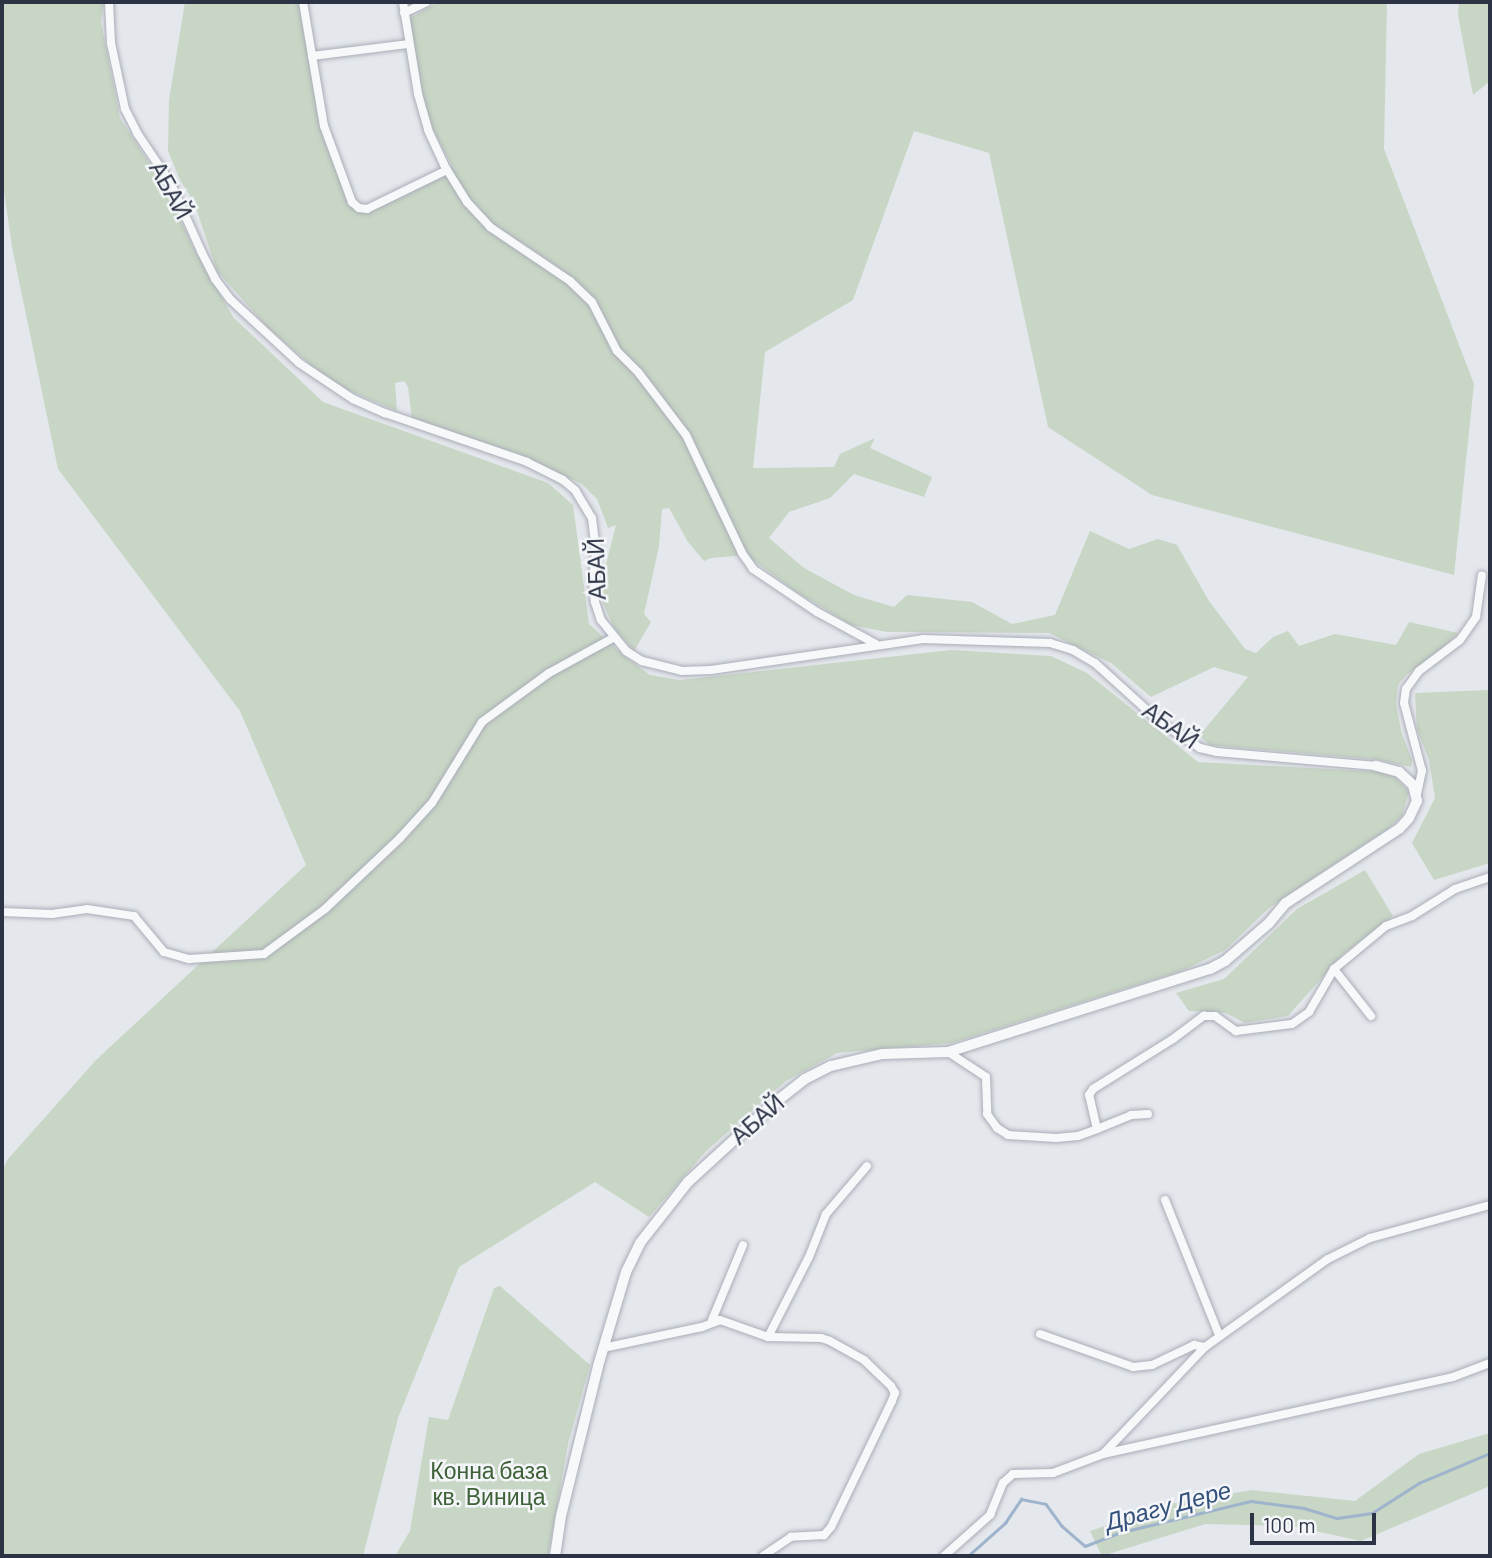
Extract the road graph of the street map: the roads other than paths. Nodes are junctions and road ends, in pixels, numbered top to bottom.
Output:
1 (109, 2) edge
2 (303, 2) edge
3 (403, 2) edge
4 (427, 2) edge
5 (404, 13) junction
6 (409, 44) junction
7 (312, 56) junction
8 (447, 170) junction
9 (1482, 576) dead end
10 (613, 638) junction
11 (876, 644) junction
12 (1376, 766) joint
13 (1417, 794) junction
14 (1490, 877) edge
15 (2, 912) edge
16 (1334, 969) junction
17 (1371, 1016) dead end
18 (948, 1052) junction
19 (1148, 1114) dead end
20 (1097, 1129) junction
21 (867, 1166) dead end
22 (1165, 1200) dead end
23 (1490, 1205) edge
24 (743, 1245) dead end
25 (712, 1320) junction
26 (1040, 1334) dead end
27 (1219, 1335) junction
28 (768, 1337) junction
29 (1205, 1347) junction
30 (603, 1349) junction
31 (1490, 1363) edge
32 (1103, 1454) junction
33 (555, 1556) edge
34 (763, 1556) edge
35 (944, 1556) edge

1 - 10 street, АБАЙ
2 - 7 street
3 - 5 street
4 - 5 street
5 - 6 street
6 - 7 street
6 - 8 street
7 - 8 street
8 - 11 street
9 - 13 street
10 - 11 street, АБАЙ
10 - 15 street
11 - 12 street, АБАЙ
12 - 13 street, АБАЙ
13 - 18 street, АБАЙ
14 - 16 street
16 - 17 street
16 - 20 street
18 - 20 street
18 - 30 street, АБАЙ
19 - 20 street
21 - 28 street
22 - 27 street
23 - 27 street
24 - 25 street
25 - 28 street
25 - 30 street
26 - 29 street
27 - 29 street
28 - 34 street
29 - 32 street
30 - 33 street, АБАЙ
31 - 32 street
32 - 35 street

